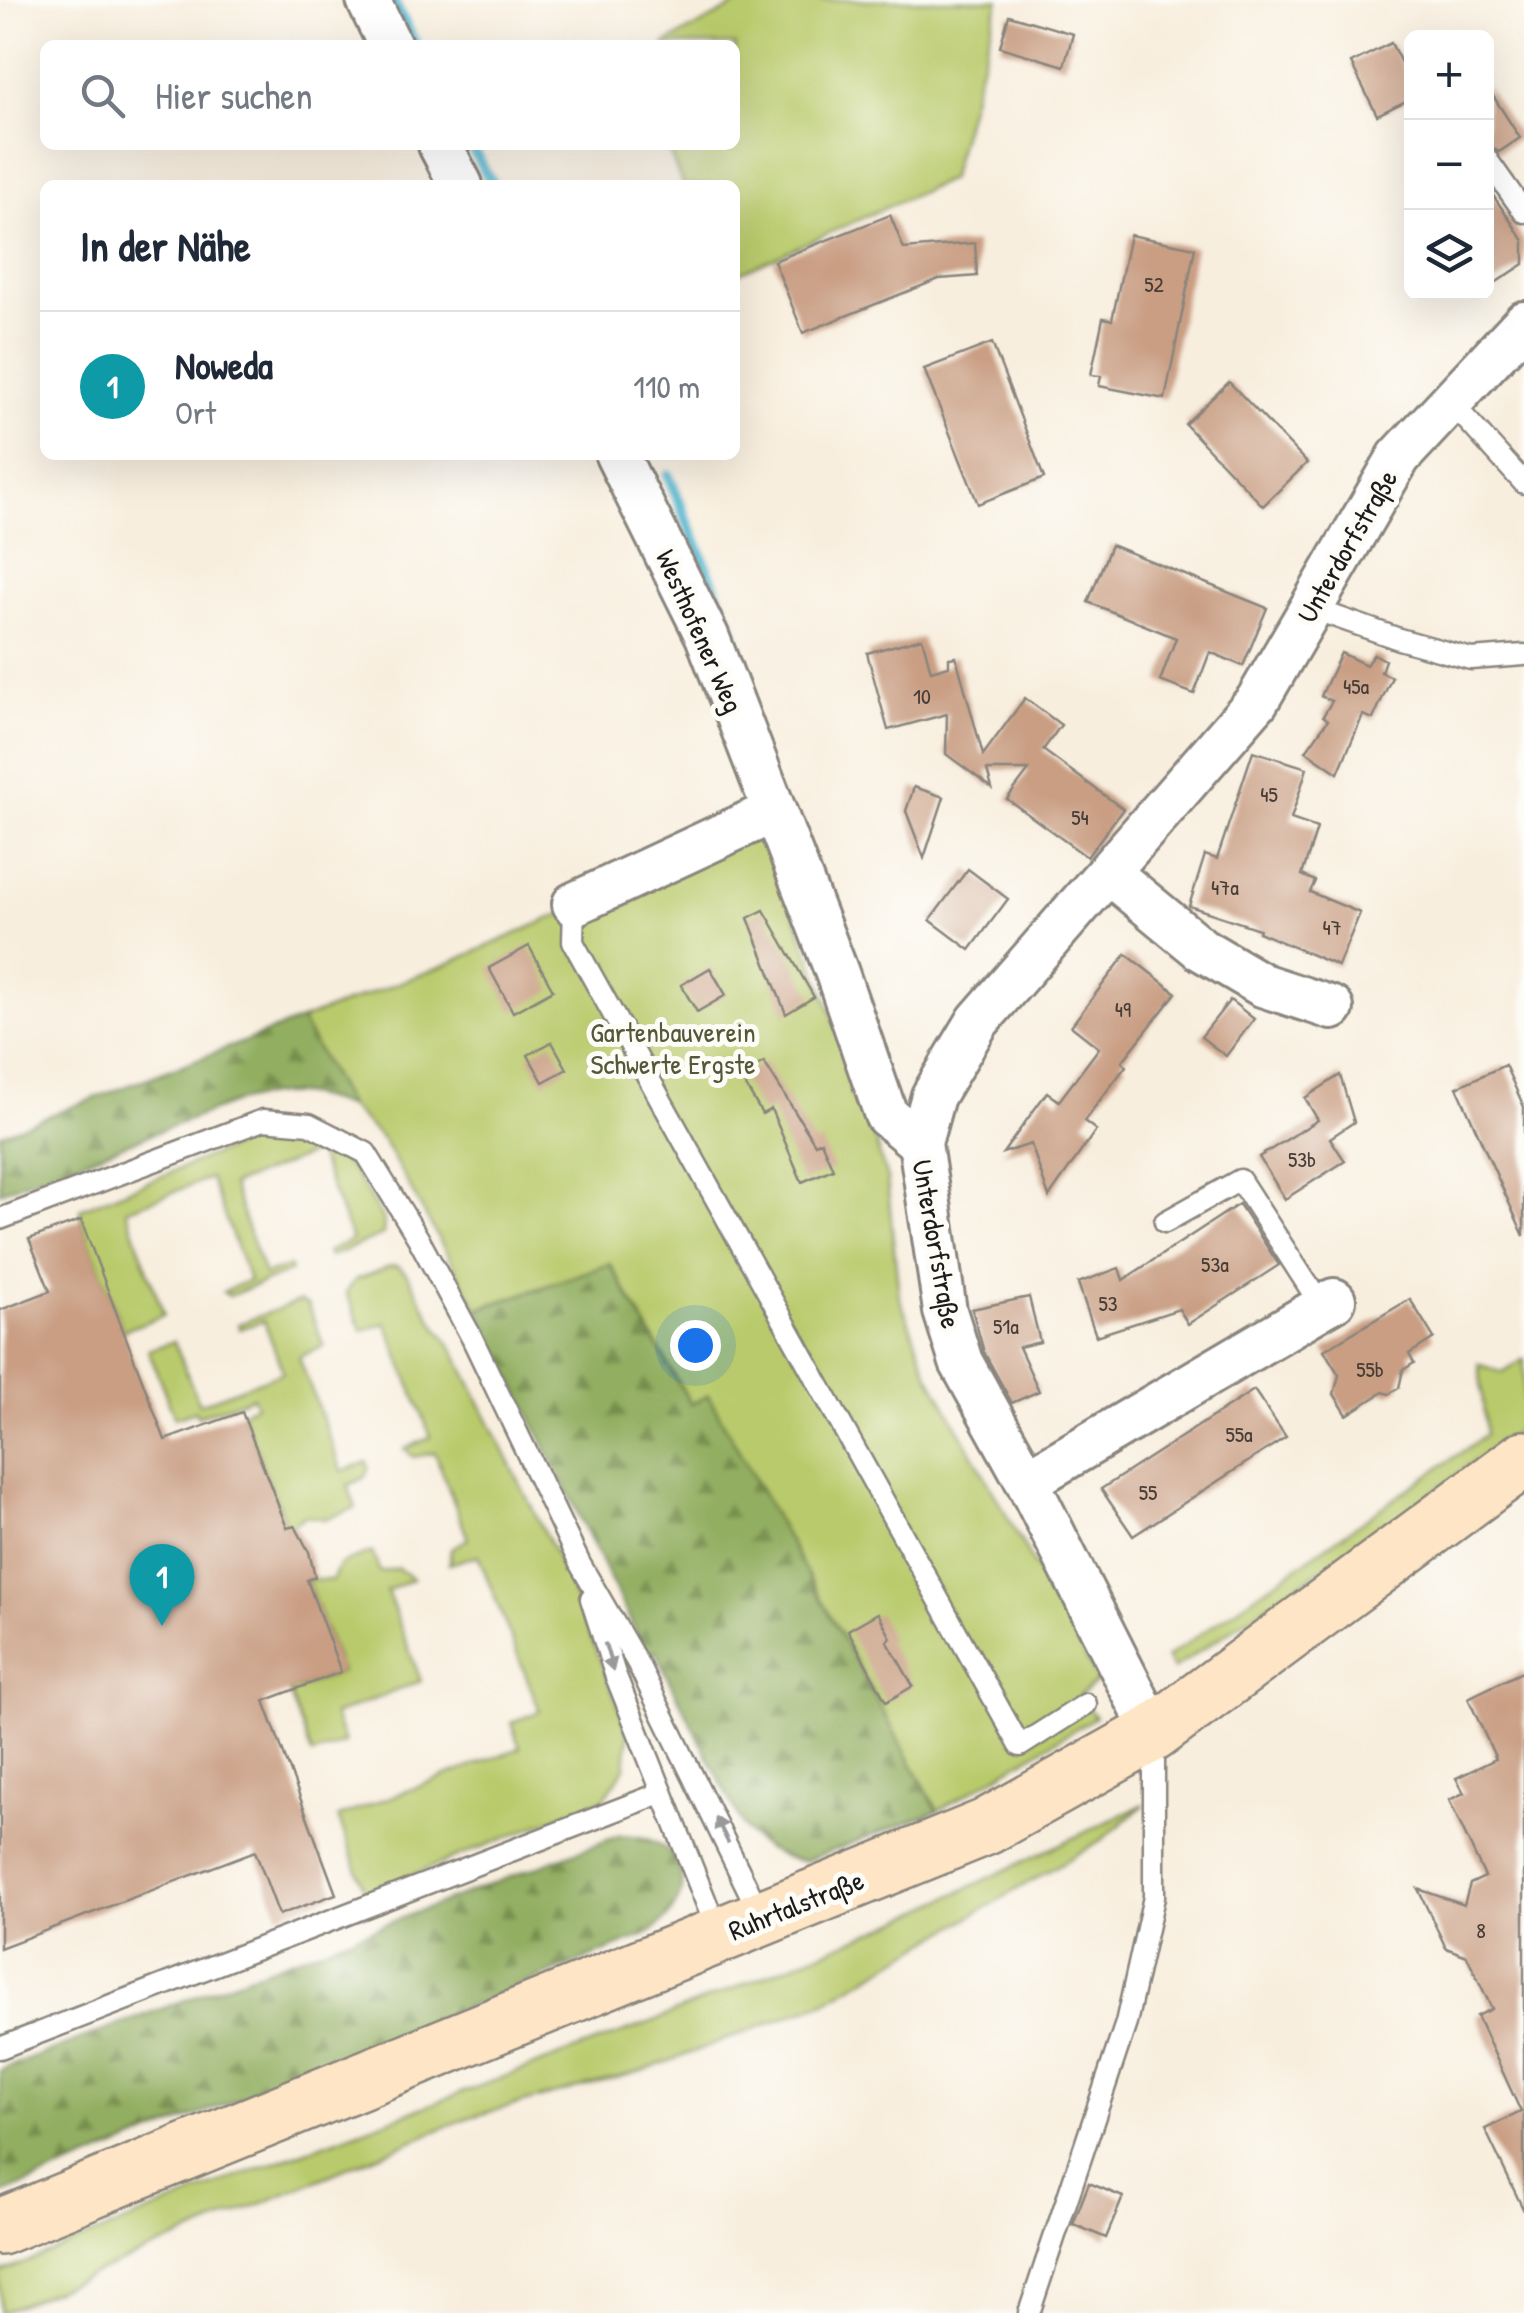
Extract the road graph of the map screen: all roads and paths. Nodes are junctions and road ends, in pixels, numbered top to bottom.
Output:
1 (368, 0) edge
2 (388, 40) edge
3 (443, 150) edge
4 (1494, 169) edge
5 (458, 180) edge
6 (1524, 212) edge
7 (1524, 323) edge
8 (1450, 401) junction
9 (619, 460) edge
10 (1524, 483) edge
11 (1311, 608) junction
12 (1524, 655) edge
13 (774, 811) junction
14 (1109, 872) junction
15 (574, 904) joint
16 (1332, 1008) dead end
17 (920, 1143) junction
18 (0, 1218) edge
19 (1165, 1222) dead end
20 (1328, 1303) joint
21 (1524, 1459) edge
22 (1027, 1480) junction
23 (580, 1564) junction
24 (1086, 1704) dead end
25 (1154, 1733) junction
26 (662, 1793) junction
27 (742, 1927) junction
28 (0, 2048) edge
29 (0, 2227) edge
30 (1028, 2313) edge

1 - 2 street
3 - 5 street
4 - 6 lane
7 - 8 street, Unterdorfstraße
8 - 10 lane
8 - 11 street, Unterdorfstraße
9 - 13 street, Westhofener Weg
11 - 12 lane
11 - 14 street, Unterdorfstraße
13 - 15 street
13 - 17 street, Westhofener Weg
14 - 16 street
14 - 17 street, Unterdorfstraße
15 - 24 lane
17 - 22 street, Unterdorfstraße
18 - 23 lane
19 - 20 lane
20 - 22 street
21 - 25 main road, Ruhrtalstraße
22 - 25 street, Unterdorfstraße
23 -> 26 lane
27 -> 23 lane
25 - 27 main road, Ruhrtalstraße
25 - 30 lane
26 - 27 lane
26 - 28 lane
27 - 29 main road, Ruhrtalstraße

